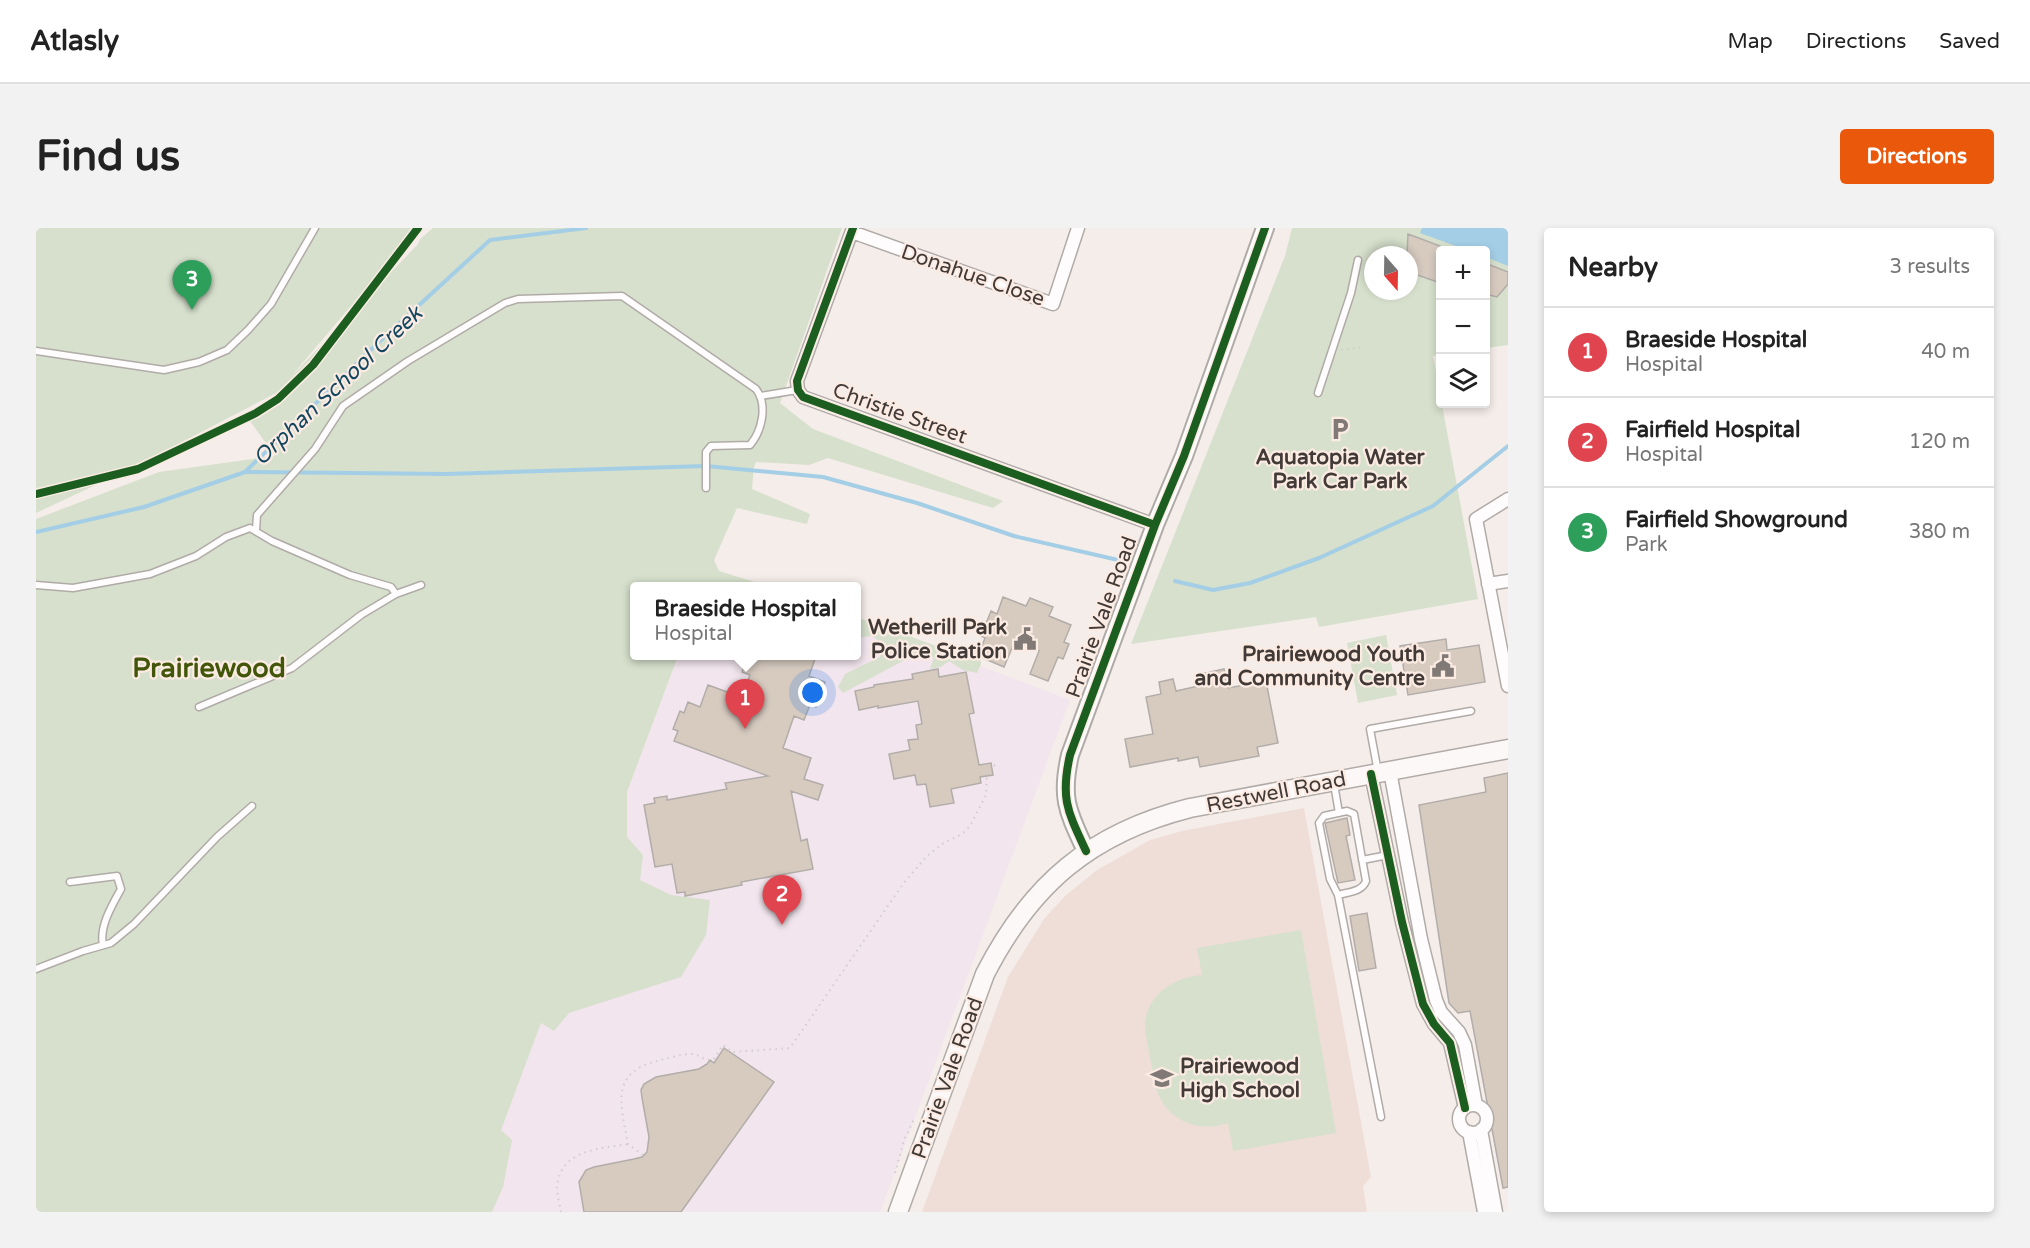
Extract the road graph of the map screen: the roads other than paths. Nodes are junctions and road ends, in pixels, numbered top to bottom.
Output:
1 (315, 228) edge
2 (1078, 228) edge
3 (1265, 228) edge
4 (853, 230) edge
5 (1358, 260) dead end
6 (36, 351) edge
7 (798, 390) junction
8 (1318, 393) dead end
9 (761, 396) junction
10 (706, 488) dead end
11 (1508, 498) edge
12 (1155, 525) junction
13 (256, 530) junction
14 (1508, 581) edge
15 (1488, 584) junction
16 (36, 585) edge
17 (421, 585) dead end
18 (396, 594) junction
19 (1508, 686) edge
20 (199, 707) dead end
21 (1471, 711) dead end
22 (1508, 749) edge
23 (1379, 772) junction
24 (1333, 781) junction
25 (252, 806) dead end
26 (1339, 813) junction
27 (1086, 852) junction
28 (1388, 855) junction
29 (1362, 860) junction
30 (70, 882) dead end
31 (1338, 894) junction
32 (103, 945) junction
33 (36, 969) edge
34 (1470, 1106) junction
35 (1381, 1117) dead end
36 (1475, 1131) junction
37 (897, 1212) edge
38 (1484, 1212) edge
39 (1496, 1212) edge

1 - 6 lane
2 - 4 street, Donahue Close
3 - 12 street, Prairie Vale Road
4 - 7 street
5 - 8 lane
7 - 9 lane
7 - 12 street, Christie Street
9 - 10 lane
9 - 13 lane
11 - 15 street
12 - 27 street, Prairie Vale Road
13 - 16 lane
13 - 18 lane
14 - 15 street
15 - 19 street
17 - 18 lane
18 - 20 lane
21 - 23 lane
22 - 23 main road, Restwell Road
23 - 24 main road, Restwell Road
23 - 28 street
23 - 34 street
24 - 26 lane
24 - 27 main road, Restwell Road
25 - 32 lane
26 - 29 lane
26 - 31 lane
27 - 37 main road, Prairie Vale Road
28 - 29 lane
28 - 34 street
29 - 31 lane
30 - 32 lane
31 - 35 lane
32 - 33 lane
34 - 36 street
34 - 36 street
36 - 38 street
36 - 39 street

